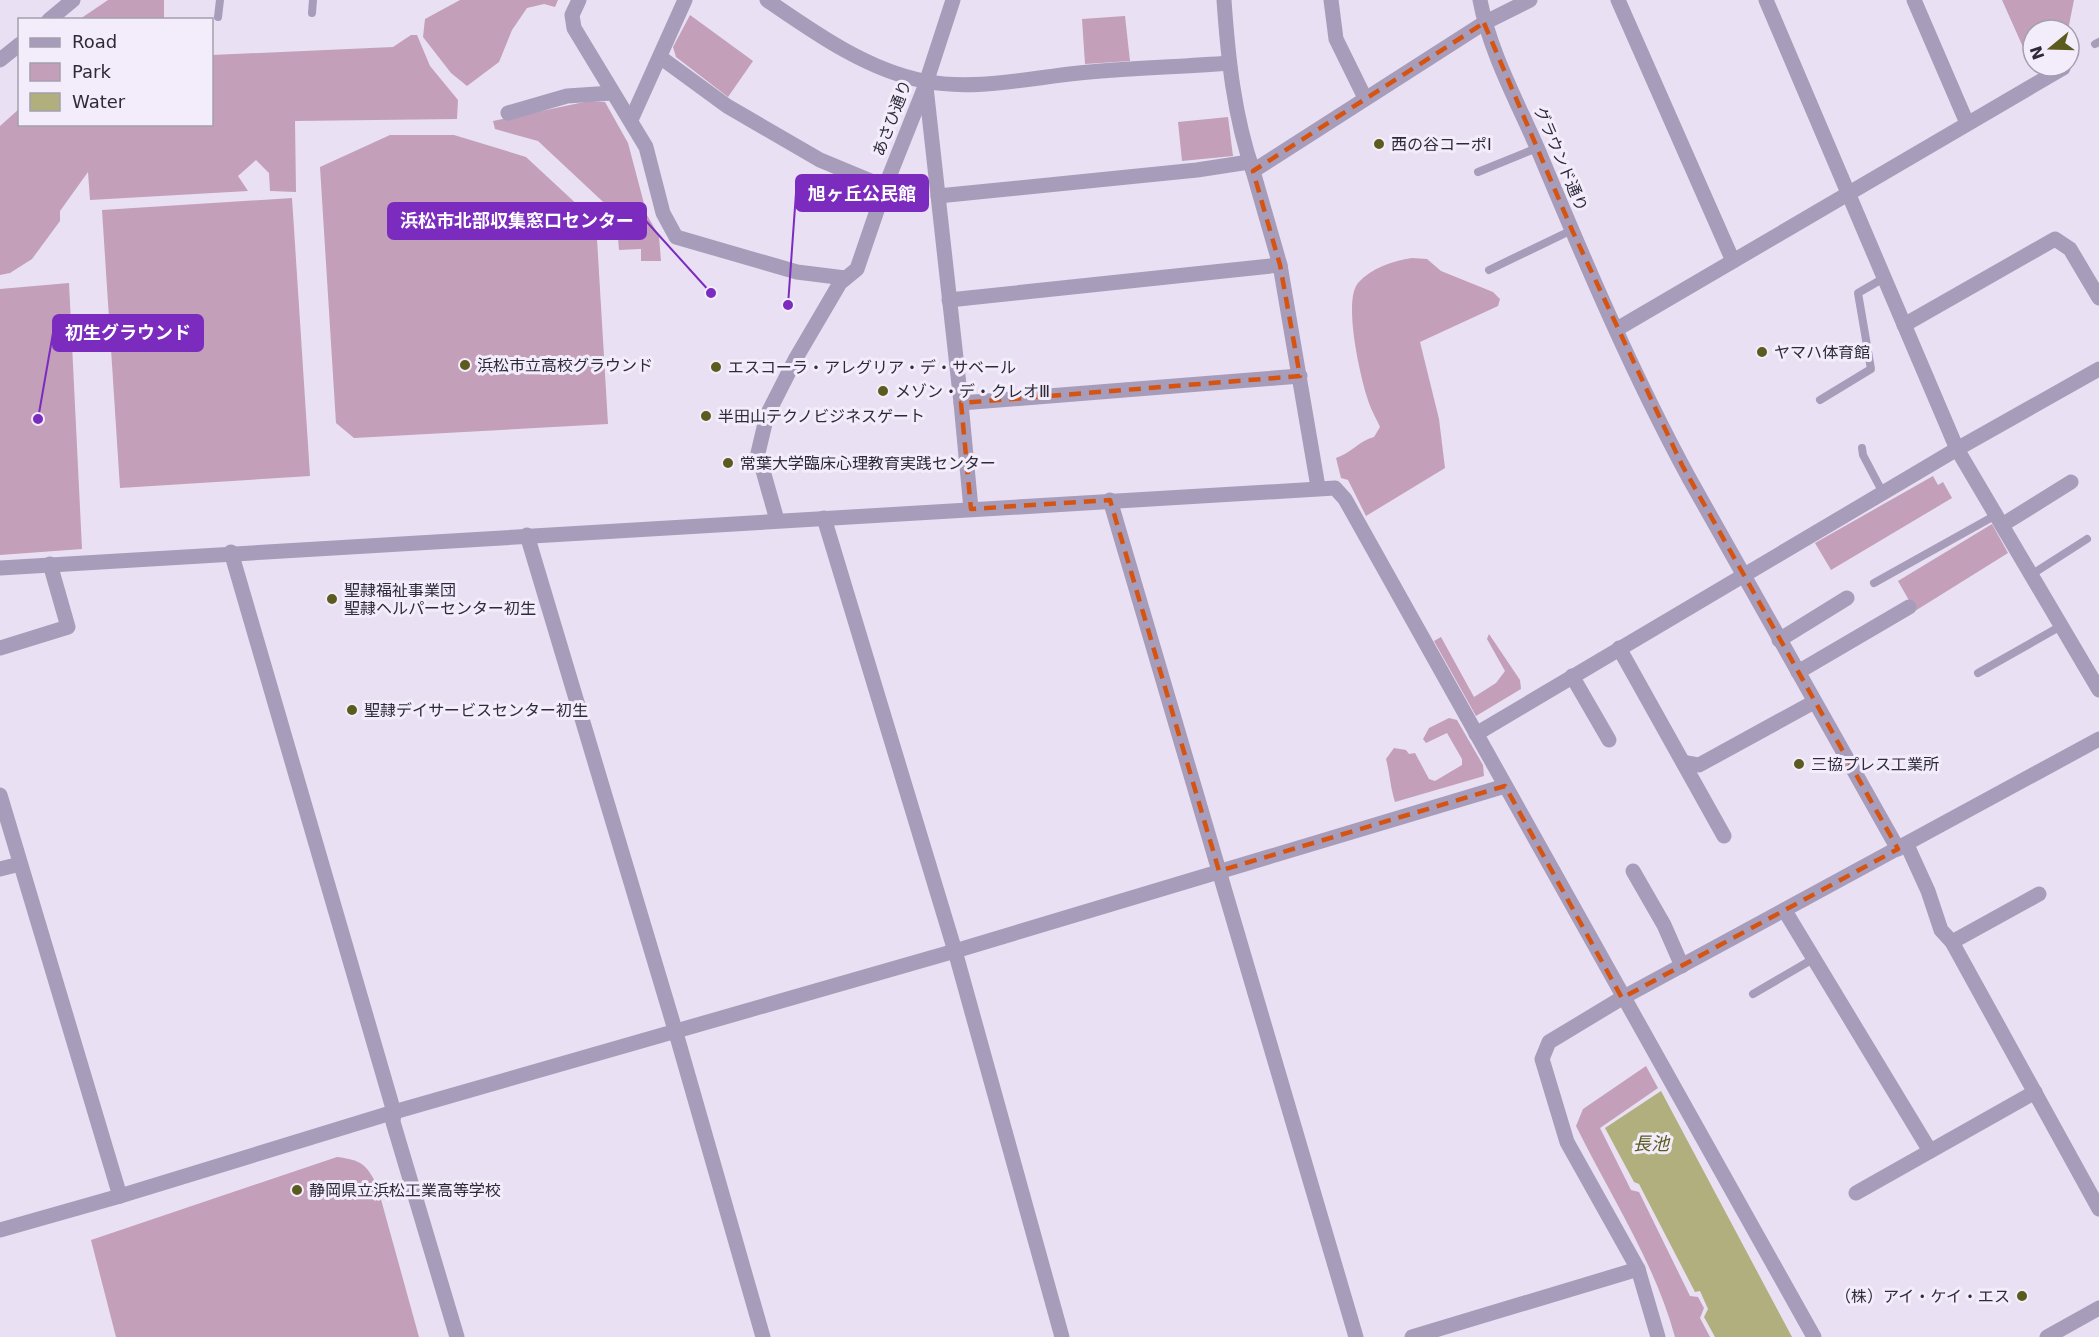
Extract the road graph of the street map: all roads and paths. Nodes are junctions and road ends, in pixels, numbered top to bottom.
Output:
1 (73, 0) edge
2 (220, 0) edge
3 (313, 0) edge
4 (579, 0) edge
5 (685, 0) edge
6 (767, 0) edge
7 (953, 0) edge
8 (1224, 0) edge
9 (1330, 0) edge
10 (1480, 0) edge
11 (1530, 0) edge
12 (1617, 0) edge
13 (1766, 0) edge
14 (1914, 0) edge
15 (312, 13) dead end
16 (218, 17) dead end
17 (51, 18) edge
18 (1484, 23) junction
19 (18, 46) edge
20 (660, 57) junction
21 (0, 60) edge
22 (1229, 63) junction
23 (2046, 78) edge
24 (926, 82) junction
25 (612, 93) junction
26 (1365, 98) junction
27 (508, 113) dead end
28 (631, 120) junction
29 (1967, 123) junction
30 (1537, 148) junction
31 (1251, 167) junction
32 (1478, 172) dead end
33 (885, 187) junction
34 (1849, 195) junction
35 (938, 196) junction
36 (1572, 230) junction
37 (1733, 261) junction
38 (1280, 265) junction
39 (1489, 270) dead end
40 (845, 278) junction
41 (1884, 278) junction
42 (2099, 298) edge
43 (949, 300) junction
44 (1904, 325) junction
45 (1617, 329) junction
46 (2099, 369) edge
47 (1300, 376) junction
48 (1820, 400) dead end
49 (961, 403) junction
50 (1862, 448) dead end
51 (1957, 449) junction
52 (2071, 482) dead end
53 (1318, 487) junction
54 (1883, 494) junction
55 (1110, 500) junction
56 (971, 509) junction
57 (824, 518) junction
58 (777, 520) junction
59 (1999, 520) junction
60 (527, 535) junction
61 (2087, 539) dead end
62 (231, 552) junction
63 (50, 564) junction
64 (0, 568) edge
65 (2031, 575) junction
66 (1742, 576) junction
67 (1874, 583) dead end
68 (1847, 597) dead end
69 (1909, 607) dead end
70 (2061, 626) junction
71 (1779, 640) junction
72 (0, 648) edge
73 (1619, 648) junction
74 (1798, 672) junction
75 (1978, 674) dead end
76 (1572, 676) junction
77 (2099, 690) edge
78 (1814, 702) junction
79 (1476, 734) junction
80 (2099, 739) edge
81 (1609, 740) dead end
82 (1683, 762) junction
83 (1505, 786) junction
84 (0, 795) edge
85 (1724, 836) dead end
86 (1903, 847) junction
87 (20, 864) junction
88 (0, 869) edge
89 (1219, 871) junction
90 (1633, 871) dead end
91 (2039, 894) dead end
92 (1785, 911) junction
93 (1952, 942) junction
94 (955, 951) junction
95 (1813, 959) junction
96 (1682, 966) junction
97 (1754, 994) dead end
98 (1622, 998) junction
99 (676, 1033) junction
100 (2035, 1092) junction
101 (394, 1112) junction
102 (1930, 1151) junction
103 (1856, 1192) dead end
104 (120, 1196) junction
105 (2099, 1209) edge
106 (0, 1230) edge
107 (1638, 1269) junction
108 (2099, 1308) edge
109 (457, 1337) edge
110 (763, 1337) edge
111 (1062, 1337) edge
112 (1356, 1337) edge
113 (1412, 1337) edge
114 (1658, 1337) edge
115 (1814, 1337) edge
116 (2047, 1337) edge

1 - 17 street
2 - 16 lane
3 - 15 lane
4 - 25 street
5 - 20 street
6 - 24 street
7 - 24 street, あさひ通り
8 - 22 street
9 - 26 street
10 - 18 street, グラウンド通り
11 - 18 street
12 - 37 street
13 - 34 street
14 - 29 street
18 - 26 street
18 - 30 street, グラウンド通り
19 - 21 street
20 - 28 street
20 - 33 street
22 - 24 street
22 - 31 street
23 - 29 street
24 - 33 street, あさひ通り
24 - 35 street
25 - 27 street
25 - 28 street
26 - 31 street
28 - 40 street
29 - 34 street
30 - 32 lane
30 - 36 street, グラウンド通り
31 - 35 street
31 - 38 street
33 - 40 street, あさひ通り
34 - 37 street
34 - 41 street
35 - 43 street
36 - 39 lane
36 - 45 street, グラウンド通り
37 - 45 street
38 - 43 street
38 - 47 street
40 - 58 street, あさひ通り
41 - 44 street
41 - 48 lane
42 - 44 street
43 - 49 street
44 - 51 street
45 - 66 street, グラウンド通り
46 - 51 street
47 - 49 street
47 - 53 street
49 - 56 street
50 - 54 lane
51 - 54 street
51 - 59 street
52 - 59 street
53 - 55 street
53 - 79 street
54 - 66 street
55 - 56 street
55 - 89 street
56 - 57 street
57 - 58 street
57 - 94 street
58 - 60 street
59 - 65 street
59 - 67 lane
60 - 62 street
60 - 99 street
61 - 65 lane
62 - 63 street
62 - 101 street
63 - 64 street
63 - 72 street
65 - 70 street
66 - 71 street, グラウンド通り
66 - 73 street
68 - 71 street
69 - 74 street
70 - 75 lane
70 - 77 street
71 - 74 street, グラウンド通り
73 - 76 street
73 - 82 street
74 - 78 street, グラウンド通り
76 - 79 street
76 - 81 street
78 - 82 street
78 - 86 street, グラウンド通り
79 - 83 street
80 - 86 street
82 - 85 street
83 - 89 street
83 - 98 street
84 - 87 street
86 - 92 street
86 - 93 street, グラウンド通り
87 - 88 street
87 - 104 street
89 - 94 street
89 - 112 street
90 - 96 street
91 - 93 street
92 - 95 street
92 - 96 street
93 - 100 street, グラウンド通り
94 - 99 street
94 - 111 street
95 - 97 lane
95 - 102 street
96 - 98 street
98 - 107 street
98 - 115 street
99 - 101 street
99 - 110 street
100 - 102 street
100 - 105 street, グラウンド通り
101 - 104 street
101 - 109 street
102 - 103 street
104 - 106 street
107 - 113 street
107 - 114 street
108 - 116 street

